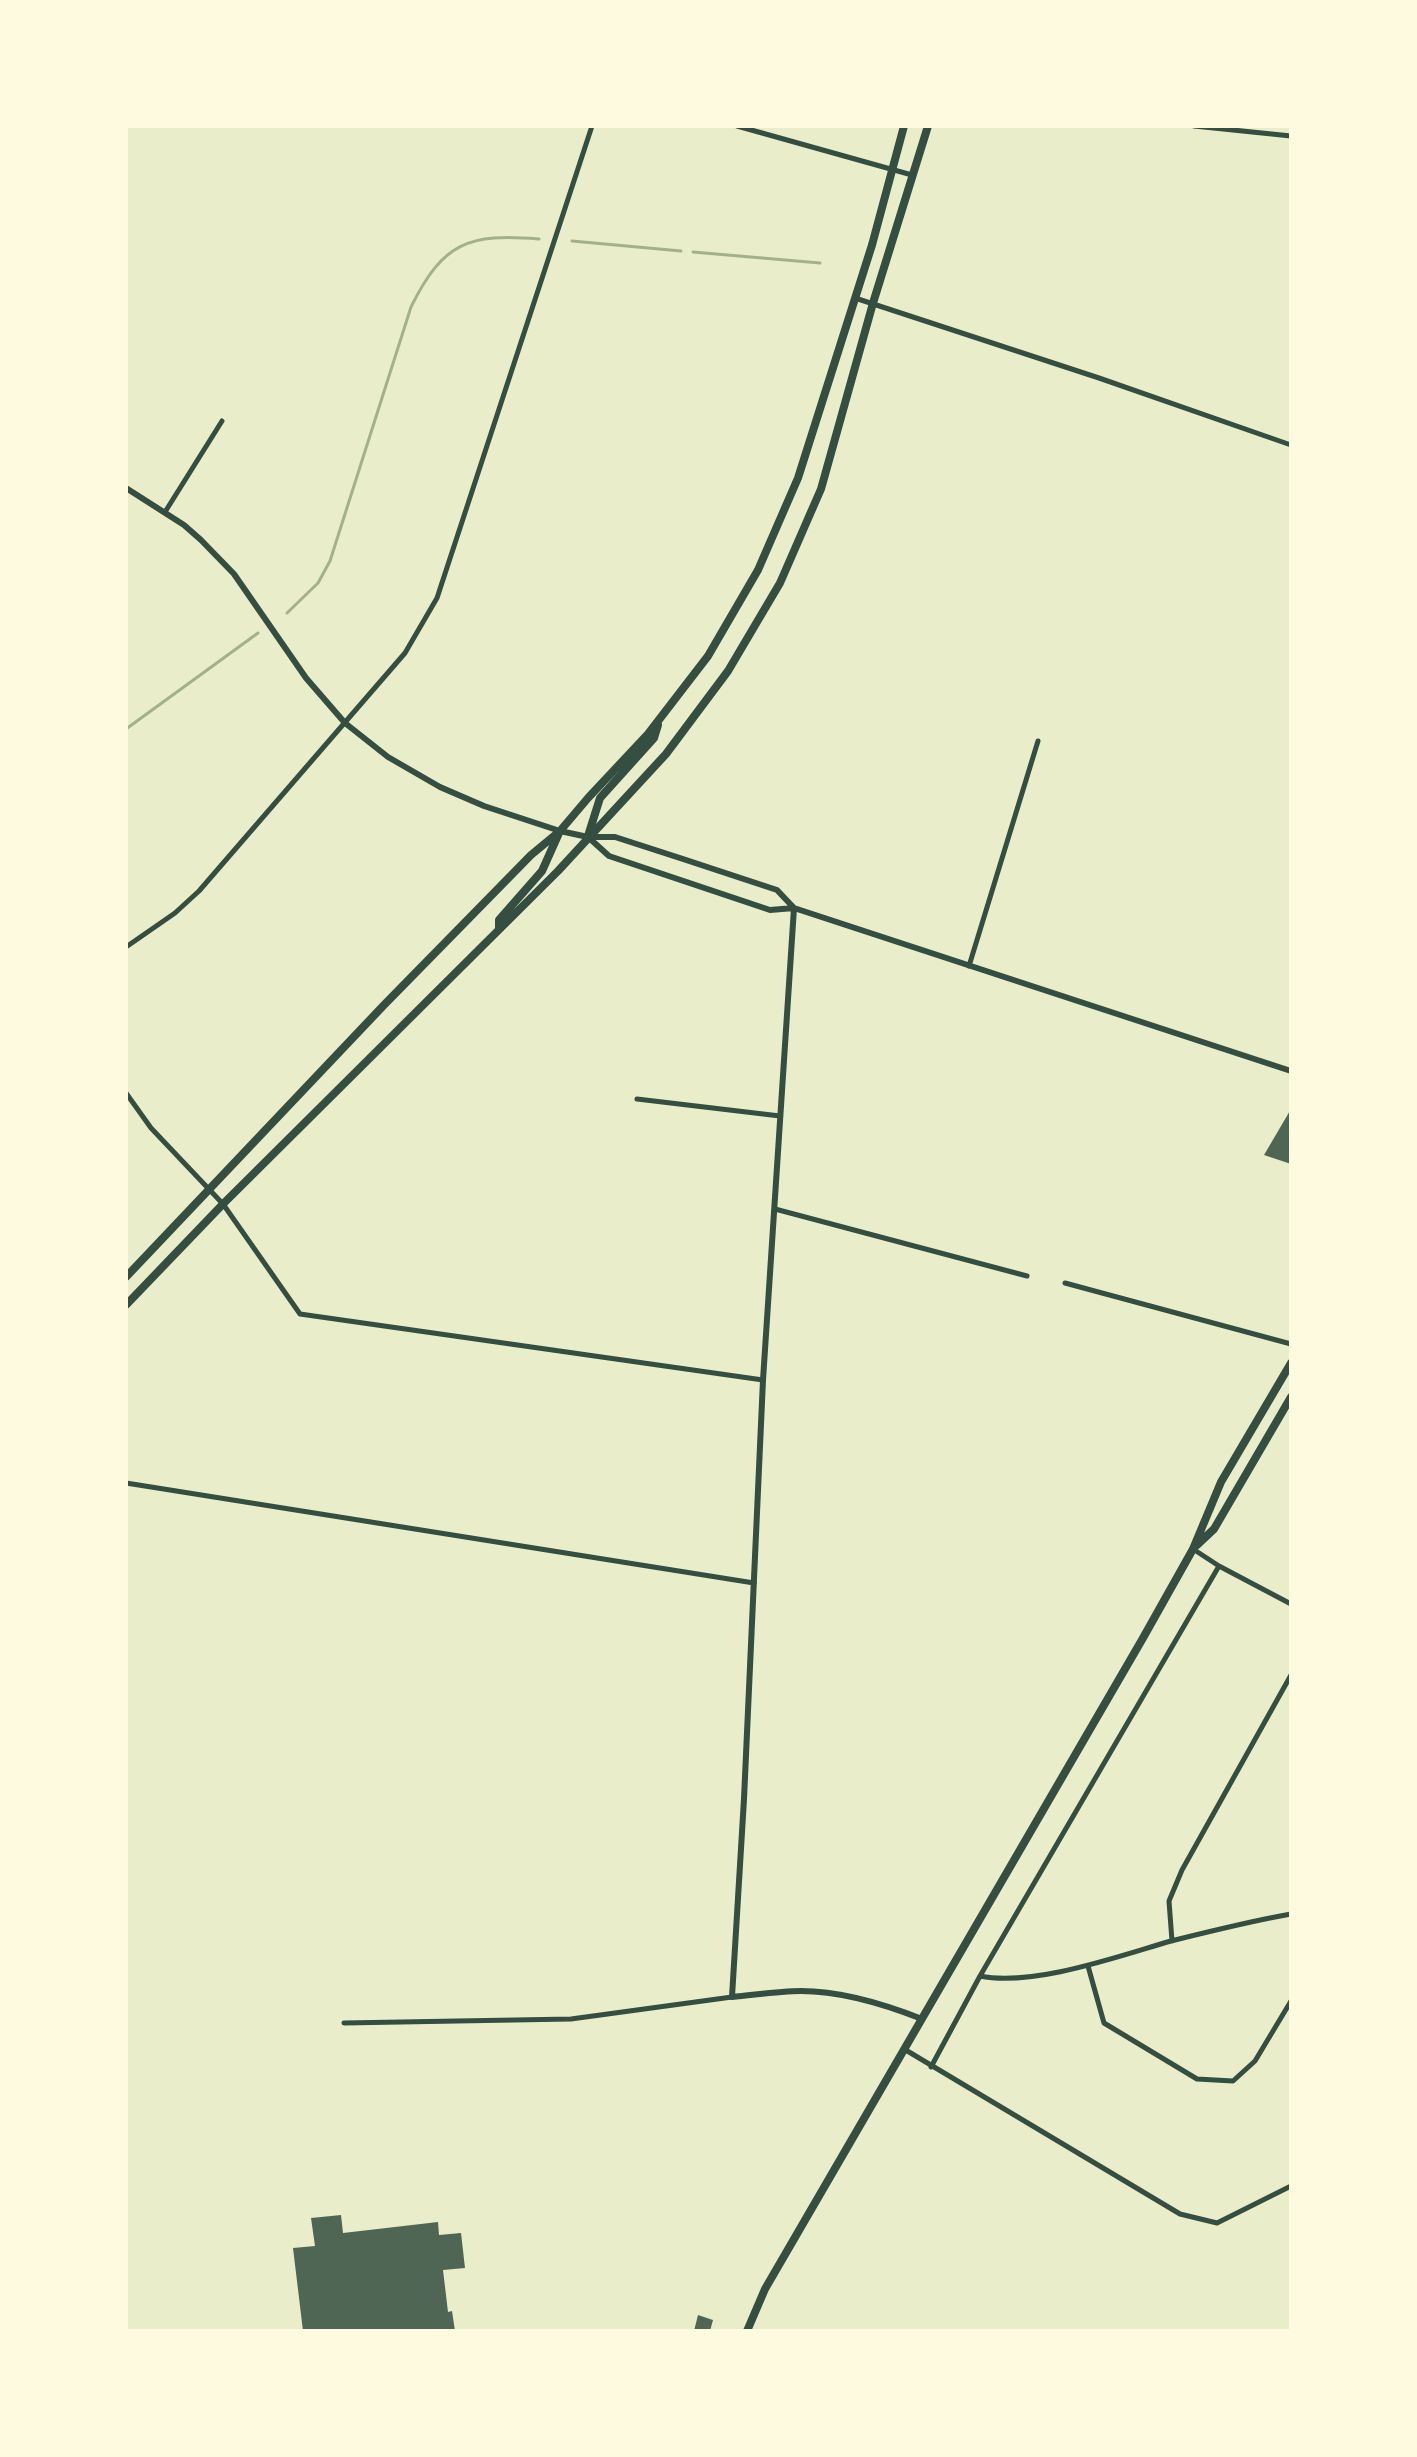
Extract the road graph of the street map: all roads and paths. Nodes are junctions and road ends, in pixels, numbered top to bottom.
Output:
1 (592, 126) edge
2 (737, 126) edge
3 (904, 126) edge
4 (928, 126) edge
5 (1194, 126) edge
6 (1291, 136) edge
7 (892, 170) junction
8 (913, 176) junction
9 (855, 298) junction
10 (873, 303) junction
11 (222, 421) dead end
12 (1291, 445) edge
13 (126, 488) edge
14 (165, 512) junction
15 (658, 722) junction
16 (345, 723) junction
17 (1038, 741) dead end
18 (560, 831) junction
19 (588, 837) junction
20 (794, 908) junction
21 (499, 928) junction
22 (126, 947) edge
23 (969, 966) junction
24 (1291, 1071) edge
25 (126, 1093) edge
26 (637, 1099) dead end
27 (780, 1116) junction
28 (209, 1190) junction
29 (223, 1204) junction
30 (775, 1209) junction
31 (1027, 1276) dead end
32 (126, 1277) edge
33 (1065, 1283) dead end
34 (126, 1305) edge
35 (1291, 1344) edge
36 (1291, 1363) edge
37 (763, 1380) junction
38 (1291, 1397) edge
39 (126, 1483) edge
40 (1193, 1549) junction
41 (1219, 1566) junction
42 (754, 1583) junction
43 (1291, 1604) edge
44 (1291, 1675) edge
45 (1291, 1914) edge
46 (1172, 1941) junction
47 (1088, 1966) junction
48 (980, 1976) junction
49 (732, 1997) junction
50 (1291, 2001) edge
51 (922, 2019) junction
52 (344, 2023) dead end
53 (904, 2049) junction
54 (931, 2067) junction
55 (1291, 2186) edge
56 (747, 2331) edge

1 - 16 street
2 - 7 street
3 - 7 main road
4 - 8 main road
5 - 6 street
7 - 8 street
7 - 9 main road
8 - 10 main road
9 - 10 street
9 - 15 main road
10 - 12 street
10 - 19 main road
11 - 14 street
13 - 14 street
14 - 16 street
15 - 18 main road
15 - 19 main road
16 - 18 street
16 - 22 street
17 - 23 street
18 - 19 street
18 - 21 main road
18 - 28 main road
19 - 20 street
19 - 20 street
19 - 21 main road
20 - 23 street
20 - 27 street
21 - 29 main road
23 - 24 street
25 - 28 street
26 - 27 street
27 - 30 street
28 - 29 street
28 - 32 main road
29 - 34 main road
29 - 37 street
30 - 31 street
30 - 37 street
33 - 35 street
36 - 40 main road
37 - 42 street
38 - 40 main road
39 - 42 street
40 - 41 street
40 - 51 main road
41 - 43 street
41 - 48 street
42 - 49 street
44 - 46 street
45 - 46 street
46 - 47 street
47 - 48 street
47 - 50 street
48 - 54 street
49 - 51 street
49 - 52 street
51 - 53 main road
53 - 54 street
53 - 56 main road
54 - 55 street

